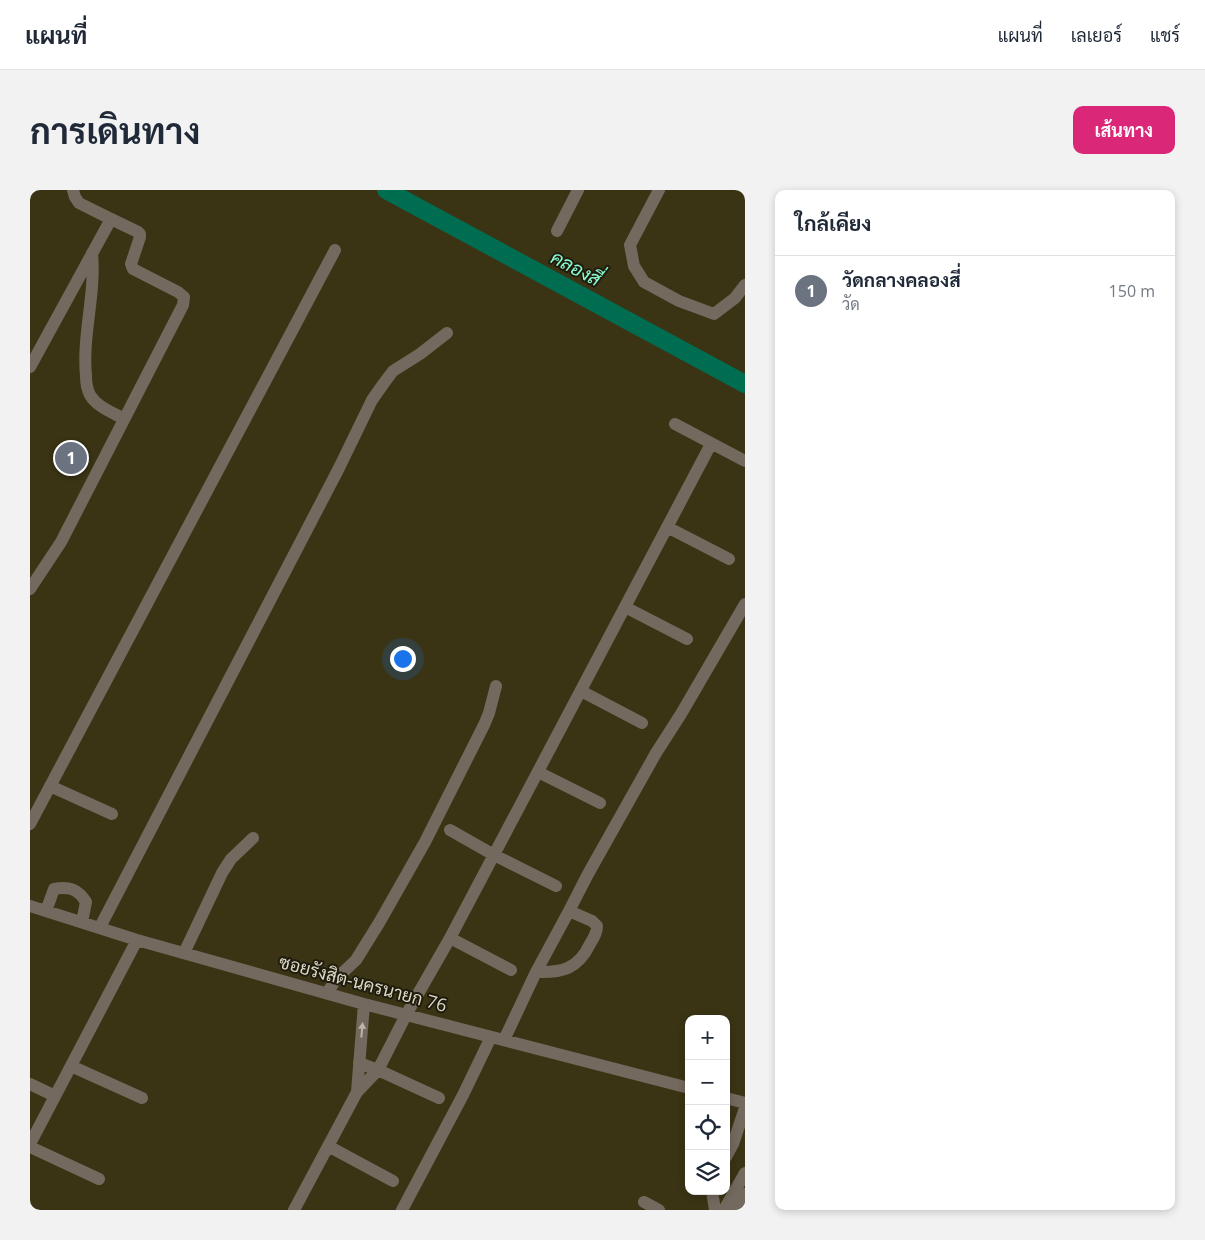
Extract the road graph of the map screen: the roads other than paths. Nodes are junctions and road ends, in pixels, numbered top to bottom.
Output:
1 (73, 190) edge
2 (578, 190) edge
3 (660, 190) edge
4 (111, 220) junction
5 (557, 231) dead end
6 (335, 250) dead end
7 (92, 253) junction
8 (745, 285) edge
9 (447, 333) dead end
10 (30, 367) edge
11 (124, 419) junction
12 (676, 424) dead end
13 (711, 444) junction
14 (745, 461) edge
15 (667, 527) junction
16 (729, 559) dead end
17 (31, 586) edge
18 (745, 604) edge
19 (625, 607) junction
20 (687, 639) dead end
21 (496, 686) dead end
22 (581, 691) junction
23 (642, 723) dead end
24 (538, 772) junction
25 (50, 786) junction
26 (600, 803) dead end
27 (112, 814) dead end
28 (30, 824) edge
29 (450, 830) dead end
30 (253, 838) dead end
31 (494, 855) junction
32 (556, 886) dead end
33 (30, 906) edge
34 (46, 911) junction
35 (570, 911) junction
36 (82, 922) junction
37 (100, 927) junction
38 (450, 938) junction
39 (137, 940) junction
40 (184, 953) junction
41 (511, 970) dead end
42 (536, 972) junction
43 (327, 993) junction
44 (364, 1004) junction
45 (406, 1015) junction
46 (498, 1039) junction
47 (359, 1063) junction
48 (71, 1066) junction
49 (378, 1070) junction
50 (30, 1084) edge
51 (685, 1087) edge
52 (357, 1092) junction
53 (55, 1096) junction
54 (142, 1098) dead end
55 (439, 1098) dead end
56 (730, 1099) edge
57 (745, 1103) edge
58 (745, 1108) edge
59 (30, 1145) edge
60 (328, 1146) junction
61 (730, 1150) edge
62 (745, 1173) edge
63 (99, 1179) dead end
64 (393, 1181) dead end
65 (745, 1194) edge
66 (713, 1195) edge
67 (644, 1202) dead end
68 (294, 1210) edge
69 (402, 1210) edge
70 (659, 1210) edge
71 (715, 1210) edge
72 (724, 1210) edge
73 (737, 1210) edge

1 - 4 street
2 - 5 street
3 - 8 street
4 - 7 street
4 - 11 street
6 - 25 street
7 - 10 street
7 - 11 street
9 - 37 street
11 - 17 street
12 - 13 street
13 - 14 street
13 - 15 street
15 - 16 street
15 - 19 street
18 - 35 street
19 - 20 street
19 - 22 street
21 - 43 street
22 - 23 street
22 - 24 street
24 - 26 street
24 - 31 street
25 - 27 street
25 - 28 street
29 - 31 street
30 - 40 street
31 - 32 street
31 - 38 street
33 - 34 street, ซอยรังสิต-นครนายก 76
34 - 36 street, ซอยรังสิต-นครนายก 76
34 - 36 street
35 - 42 street
35 - 42 street
36 - 37 street, ซอยรังสิต-นครนายก 76
37 - 39 street, ซอยรังสิต-นครนายก 76
38 - 41 street
38 - 45 street
39 - 40 street, ซอยรังสิต-นครนายก 76
39 - 48 street
40 - 43 street, ซอยรังสิต-นครนายก 76
42 - 46 street
43 - 44 street, ซอยรังสิต-นครนายก 76
44 - 45 street, ซอยรังสิต-นครนายก 76
47 -> 44 street
45 - 46 street, ซอยรังสิต-นครนายก 76
45 - 49 street
46 - 51 street, ซอยรังสิต-นครนายก 76
46 - 69 street
47 - 49 street
47 - 52 street
48 - 53 street
48 - 54 street
49 - 52 street
49 - 55 street
50 - 53 street
52 - 60 street
53 - 59 street
56 - 57 street
58 - 61 street
59 - 63 street
60 - 64 street
60 - 68 street
62 - 72 street
65 - 73 street
66 - 71 street
67 - 70 street

